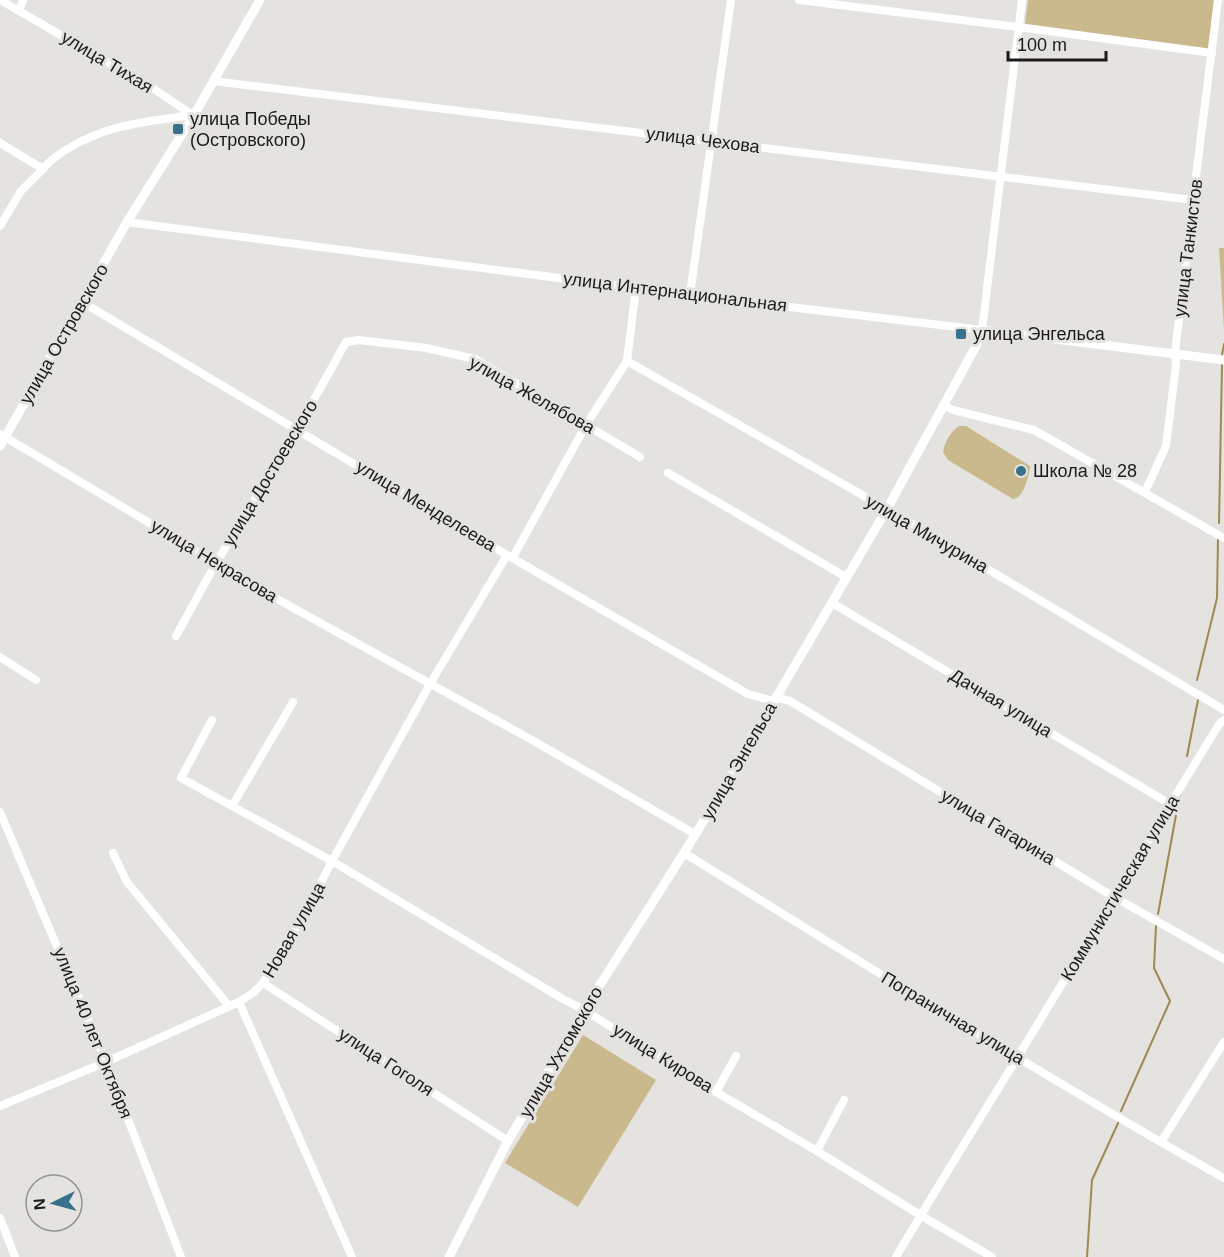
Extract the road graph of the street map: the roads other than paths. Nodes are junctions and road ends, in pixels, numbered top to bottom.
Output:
1 (0, 0) edge
2 (23, 0) edge
3 (260, 0) edge
4 (732, 0) edge
5 (799, 0) edge
6 (1022, 0) edge
7 (1218, 0) edge
8 (19, 10) junction
9 (1018, 27) junction
10 (1212, 53) junction
11 (213, 81) junction
12 (194, 115) junction
13 (711, 141) junction
14 (0, 143) edge
15 (10, 150) junction
16 (0, 152) edge
17 (43, 169) junction
18 (1000, 177) junction
19 (1193, 200) junction
20 (127, 222) junction
21 (0, 226) edge
22 (636, 288) junction
23 (690, 295) junction
24 (82, 302) junction
25 (982, 330) junction
26 (346, 342) joint
27 (1175, 353) junction
28 (1224, 360) edge
29 (627, 361) junction
30 (943, 405) junction
31 (586, 425) junction
32 (297, 430) junction
33 (2, 439) edge
34 (640, 457) dead end
35 (668, 473) dead end
36 (1145, 492) junction
37 (887, 509) junction
38 (1224, 538) edge
39 (510, 556) junction
40 (216, 563) junction
41 (846, 577) junction
42 (832, 603) junction
43 (176, 636) dead end
44 (0, 657) edge
45 (36, 680) dead end
46 (430, 684) junction
47 (774, 701) junction
48 (293, 702) dead end
49 (1224, 710) edge
50 (212, 720) dead end
51 (1224, 720) edge
52 (1170, 804) junction
53 (232, 806) junction
54 (0, 812) edge
55 (695, 834) junction
56 (113, 853) dead end
57 (684, 853) junction
58 (332, 861) junction
59 (1114, 897) junction
60 (1224, 959) edge
61 (263, 983) junction
62 (239, 1002) junction
63 (229, 1006) junction
64 (584, 1010) junction
65 (1224, 1042) edge
66 (736, 1056) dead end
67 (1017, 1058) junction
68 (106, 1062) junction
69 (716, 1092) junction
70 (844, 1100) dead end
71 (0, 1106) edge
72 (508, 1141) junction
73 (1161, 1142) junction
74 (817, 1151) junction
75 (1224, 1178) edge
76 (921, 1215) junction
77 (0, 1218) edge
78 (15, 1257) edge
79 (181, 1257) edge
80 (352, 1257) edge
81 (449, 1257) edge
82 (896, 1257) edge
83 (992, 1257) edge

1 - 8 street, улица Тихая
2 - 8 street
3 - 11 main road, улица Островского
4 - 13 street
5 - 9 street
6 - 9 street, улица Энгельса
7 - 10 street, улица Танкистов
8 - 12 street, улица Тихая
9 - 10 street
9 - 18 street, улица Энгельса
10 - 19 street, улица Танкистов
11 - 12 main road, улица Островского
11 - 13 street, улица Чехова
12 - 17 street
12 - 20 main road, улица Островского
13 - 18 street, улица Чехова
13 - 23 street
14 - 15 street
15 - 16 street
15 - 17 street
17 - 21 street
18 - 19 street, улица Чехова
18 - 25 street, улица Энгельса
19 - 27 street, улица Танкистов
20 - 22 street, улица Интернациональная
20 - 24 main road, улица Островского
22 - 23 street, улица Интернациональная
22 - 29 street
23 - 25 street, улица Интернациональная
24 - 32 street, улица Менделеева
24 - 33 main road, улица Островского
25 - 27 main road, улица Интернациональная
25 - 30 main road, улица Энгельса
26 - 31 street, улица Желябова
26 - 32 street, улица Достоевского
27 - 28 main road, улица Интернациональная
27 - 36 street, улица Танкистов
29 - 31 street, Новая улица
29 - 37 street, улица Мичурина
30 - 36 street
30 - 37 main road, улица Энгельса
31 - 34 street, улица Желябова
31 - 39 street, Новая улица
32 - 39 street, улица Менделеева
32 - 40 street, улица Достоевского
33 - 40 street, улица Некрасова
35 - 41 street
36 - 38 street
37 - 41 main road, улица Энгельса
37 - 49 street, улица Мичурина
39 - 46 street, Новая улица
39 - 47 street, улица Менделеева
40 - 43 street, улица Достоевского
40 - 46 street, улица Некрасова
41 - 42 main road, улица Энгельса
42 - 47 main road, улица Энгельса
42 - 52 street, Дачная улица
44 - 45 street
46 - 55 street, улица Некрасова
46 - 58 street, Новая улица
47 - 55 main road, улица Энгельса
47 - 59 street, улица Гагарина
48 - 53 street
50 - 53 street, улица Кирова
51 - 52 street, Коммунистическая улица
52 - 59 street, Коммунистическая улица
53 - 58 street, улица Кирова
54 - 68 street, улица 40 лет Октября
55 - 57 main road, улица Энгельса
56 - 63 street
57 - 64 main road, улица Ухтомского
57 - 67 street, Пограничная улица
58 - 61 street, Новая улица
58 - 64 street, улица Кирова
59 - 60 street, улица Гагарина
59 - 67 street, Коммунистическая улица
61 - 62 street, Новая улица
61 - 72 street, улица Гоголя
62 - 63 street, Новая улица
62 - 80 street
63 - 68 street, Новая улица
64 - 69 street, улица Кирова
64 - 72 main road, улица Ухтомского
65 - 73 street
66 - 69 street
67 - 73 street, Пограничная улица
67 - 76 street, Коммунистическая улица
68 - 71 street, Новая улица
68 - 79 street, улица 40 лет Октября
69 - 74 street, улица Кирова
70 - 74 street
72 - 81 main road, улица Ухтомского
73 - 75 street, Пограничная улица
74 - 76 street, улица Кирова
76 - 82 street, Коммунистическая улица
76 - 83 street, улица Кирова
77 - 78 street

